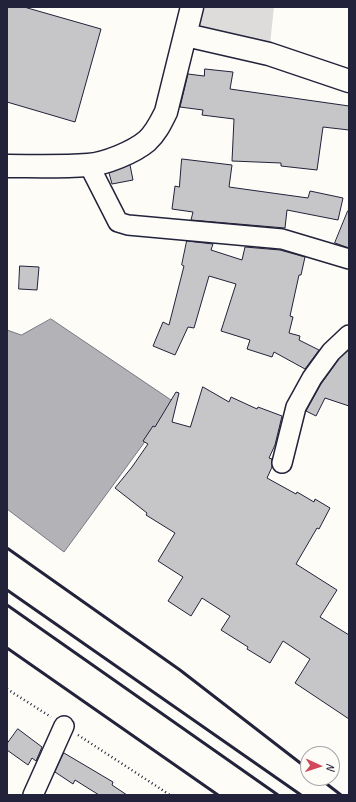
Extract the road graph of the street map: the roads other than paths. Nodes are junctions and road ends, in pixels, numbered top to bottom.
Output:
1 (192, 7) edge
2 (186, 35) junction
3 (349, 81) edge
4 (89, 165) junction
5 (7, 166) edge
6 (349, 259) edge
7 (349, 335) edge
8 (282, 463) dead end
9 (64, 726) dead end
10 (33, 795) edge

1 - 2 main road
2 - 3 main road
2 - 4 main road
4 - 5 main road
4 - 6 street
7 - 8 street
9 - 10 street

